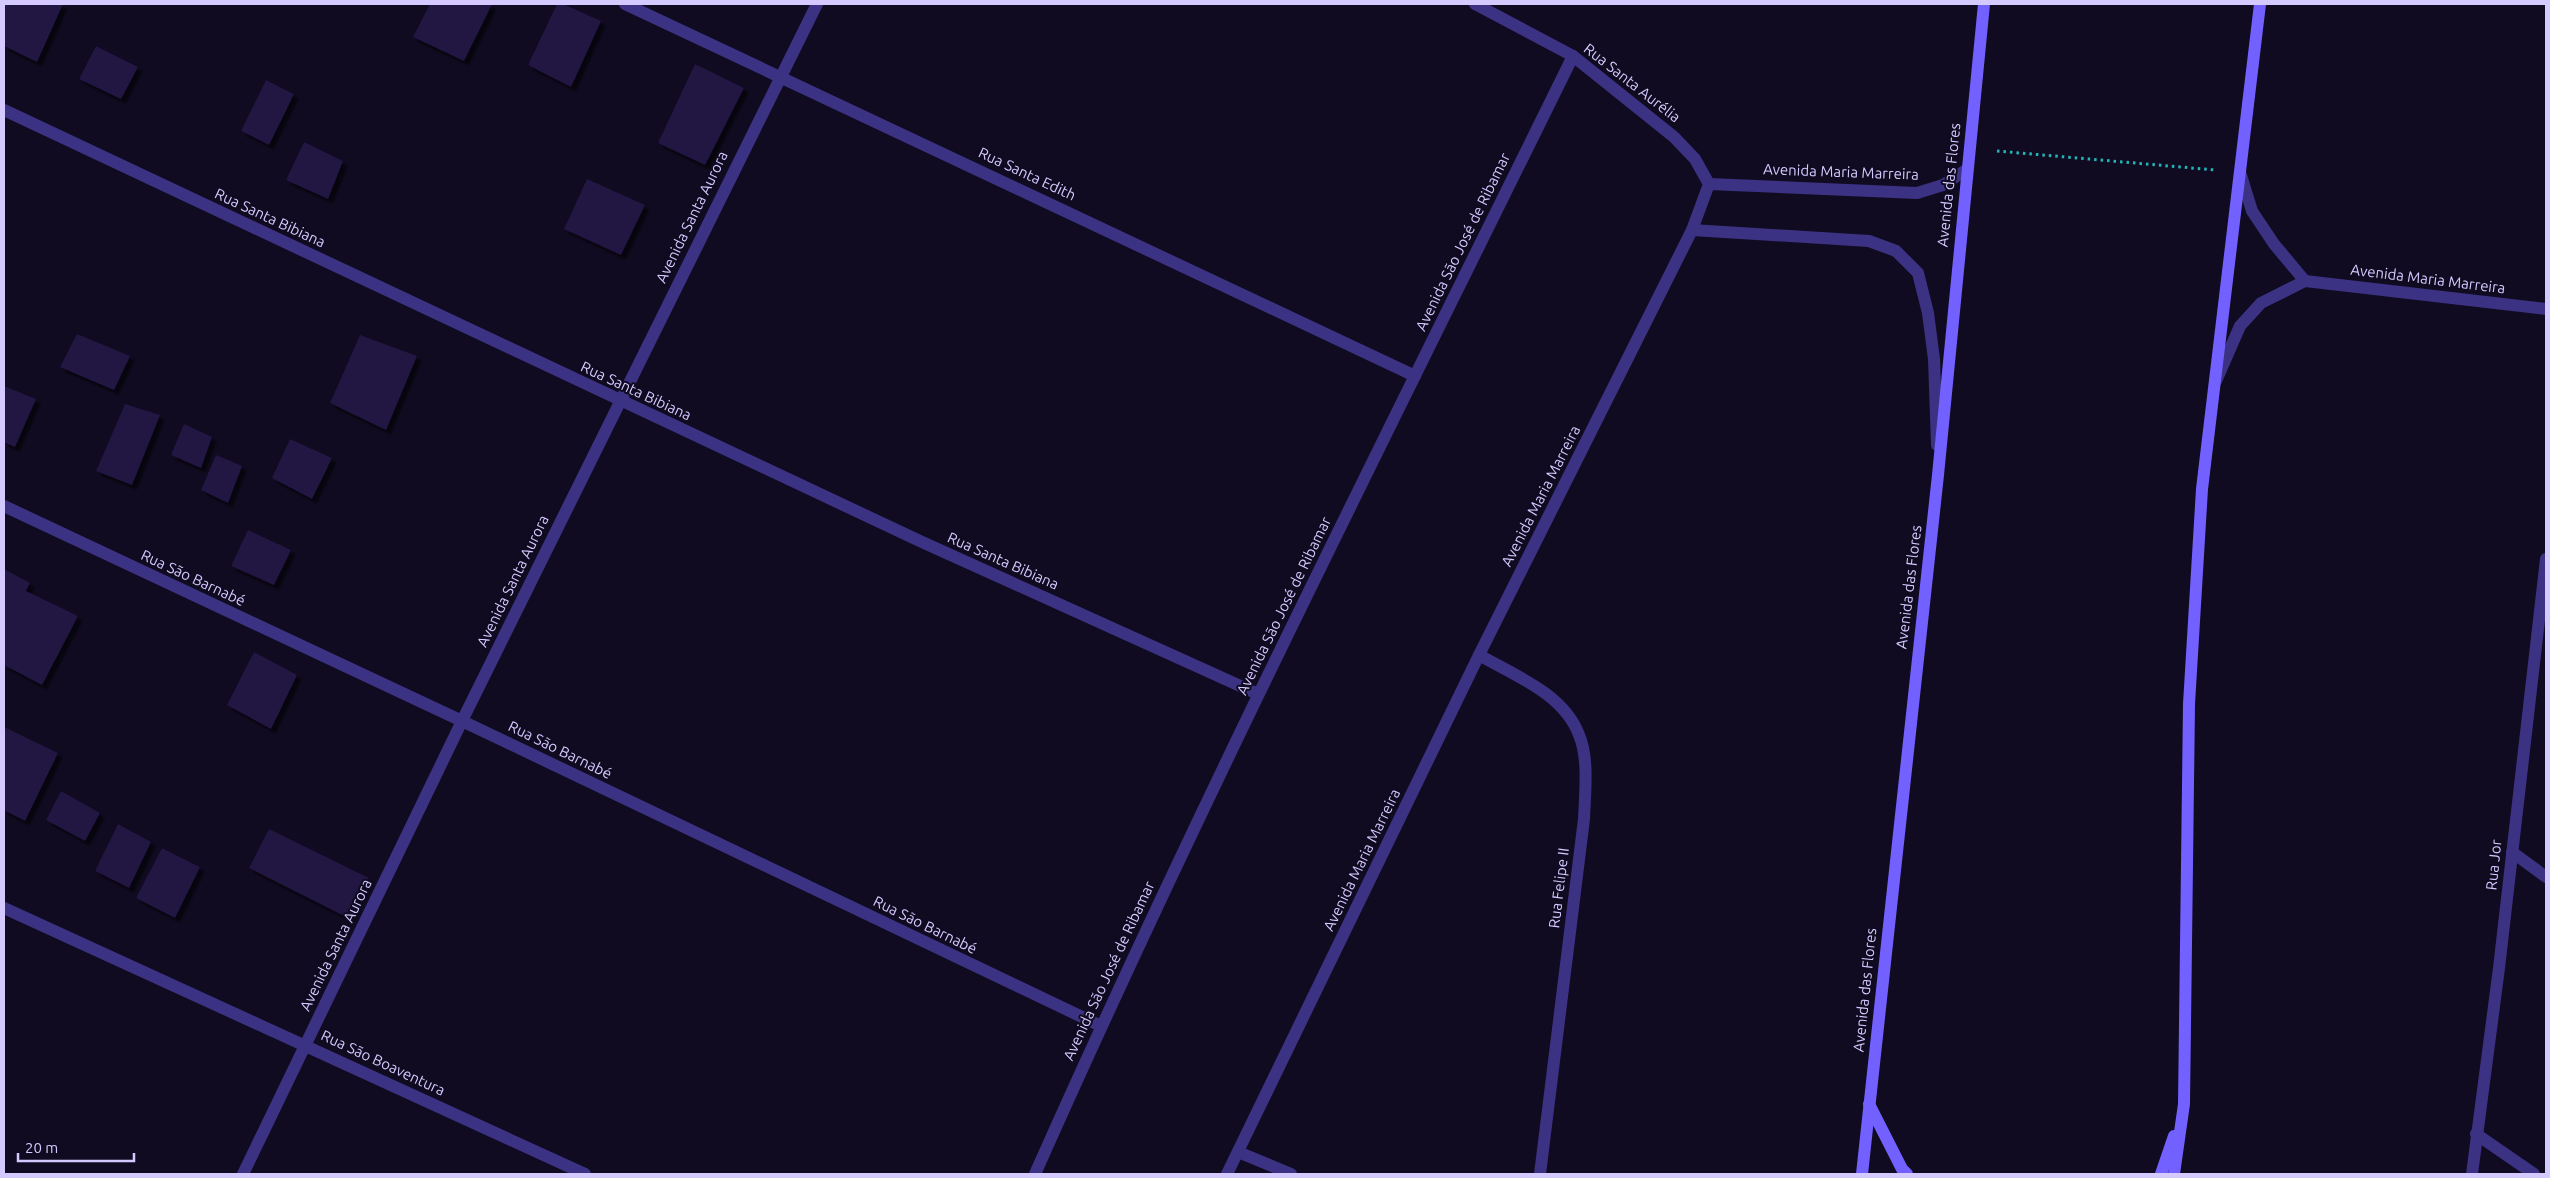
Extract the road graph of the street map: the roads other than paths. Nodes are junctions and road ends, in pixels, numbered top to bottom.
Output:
1 (625, 4) edge
2 (817, 4) edge
3 (1475, 4) edge
4 (1984, 4) edge
5 (2260, 4) edge
6 (1573, 56) junction
7 (782, 76) junction
8 (4, 110) edge
9 (1966, 170) junction
10 (2240, 172) junction
11 (1710, 184) junction
12 (1692, 230) junction
13 (2305, 281) junction
14 (2546, 309) edge
15 (1416, 376) junction
16 (2215, 384) junction
17 (620, 401) junction
18 (1938, 475) junction
19 (4, 506) edge
20 (2546, 559) edge
21 (2545, 585) edge
22 (1479, 655) junction
23 (1258, 694) junction
24 (462, 722) junction
25 (2512, 852) junction
26 (2546, 876) edge
27 (4, 908) edge
28 (1101, 1026) junction
29 (306, 1045) junction
30 (1869, 1104) junction
31 (2184, 1104) junction
32 (2476, 1134) junction
33 (1238, 1152) junction
34 (243, 1174) edge
35 (585, 1174) edge
36 (1035, 1174) edge
37 (1227, 1174) edge
38 (1291, 1174) edge
39 (1540, 1174) edge
40 (1862, 1174) edge
41 (1907, 1174) edge
42 (2162, 1174) edge
43 (2174, 1174) edge
44 (2472, 1174) edge
45 (2534, 1174) edge

1 - 7 street, Rua Santa Edith
2 - 7 street, Avenida Santa Aurora
3 - 6 street, Rua Santa Aurélia
4 - 9 main road, Avenida das Flores
5 - 10 main road
6 - 11 street, Rua Santa Aurélia
6 - 15 street, Avenida São José de Ribamar
7 - 15 street, Rua Santa Edith
7 - 17 street, Avenida Santa Aurora
8 - 17 street, Rua Santa Bibiana
9 - 11 street, Avenida Maria Marreira
9 - 18 main road, Avenida das Flores
10 - 13 street
10 - 16 main road
11 - 12 street
12 - 18 street
12 - 22 street, Avenida Maria Marreira
13 - 14 street, Avenida Maria Marreira
13 - 16 street
15 - 23 street, Avenida São José de Ribamar
16 - 31 main road
17 - 23 street, Rua Santa Bibiana
17 - 24 street, Avenida Santa Aurora
18 - 30 main road, Avenida das Flores
19 - 24 street, Rua São Barnabé
20 - 21 street, Rua Jor
21 - 25 street, Rua Jor
22 - 33 street, Avenida Maria Marreira
22 - 39 street, Rua Felipe II
23 - 28 street, Avenida São José de Ribamar
24 - 28 street, Rua São Barnabé
24 - 29 street, Avenida Santa Aurora
25 - 26 street
25 - 32 street, Rua Jor
27 - 29 street, Rua São Boaventura
28 - 36 street, Avenida São José de Ribamar
29 - 34 street, Avenida Santa Aurora
29 - 35 street, Rua São Boaventura
30 - 40 main road, Avenida das Flores
30 - 41 main road
31 - 42 main road
31 - 43 main road
32 - 44 street, Rua Jor
32 - 45 street
33 - 37 street, Avenida Maria Marreira
33 - 38 street

